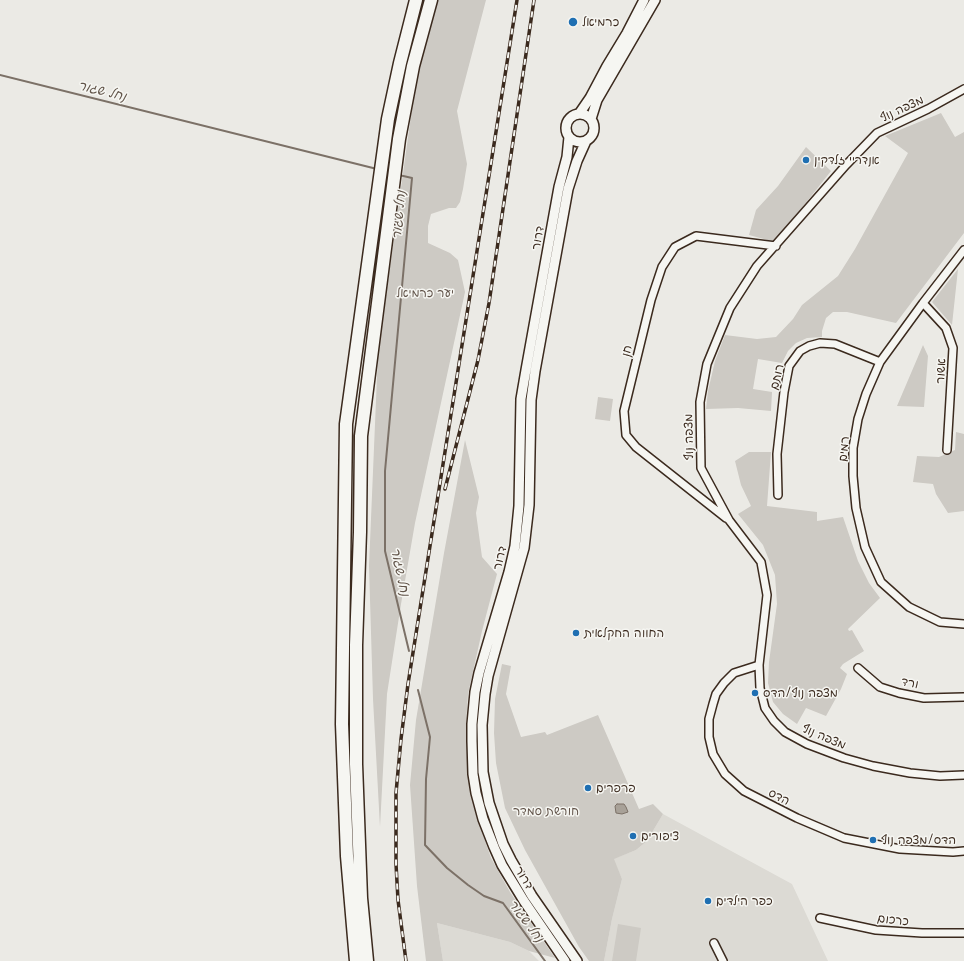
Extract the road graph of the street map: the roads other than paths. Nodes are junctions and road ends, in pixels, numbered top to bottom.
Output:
1 (416, 0) edge
2 (431, 0) edge
3 (644, 0) edge
4 (655, 0) edge
5 (964, 90) edge
6 (579, 114) junction
7 (591, 119) junction
8 (569, 137) junction
9 (586, 141) junction
10 (776, 246) junction
11 (964, 250) edge
12 (923, 303) junction
13 (880, 362) junction
14 (947, 450) dead end
15 (778, 496) dead end
16 (729, 520) junction
17 (964, 624) edge
18 (759, 665) junction
19 (858, 668) dead end
20 (964, 697) edge
21 (964, 775) edge
22 (964, 851) edge
23 (820, 918) dead end
24 (964, 933) edge
25 (714, 943) dead end
26 (356, 961) edge
27 (367, 961) edge
28 (565, 961) edge
29 (576, 961) edge
30 (723, 961) edge

1 - 26 highway
2 - 27 highway
3 - 6 street
4 - 7 street
5 - 10 street, מצפה נוף
6 - 7 street
6 - 8 street
7 - 9 street
8 - 9 street
8 - 28 street, דרור
9 - 29 street, דרור
10 - 16 street, מצפה נוף
10 - 16 street, חן
11 - 12 street, רמים
12 - 13 street, רמים
12 - 14 street, אשור
13 - 15 street, רותם
13 - 17 street, רמים
16 - 18 street, מצפה נוף
18 - 21 street, מצפה נוף
18 - 22 street, הדס
19 - 20 street, ורד
23 - 24 street, כרכום
25 - 30 street

